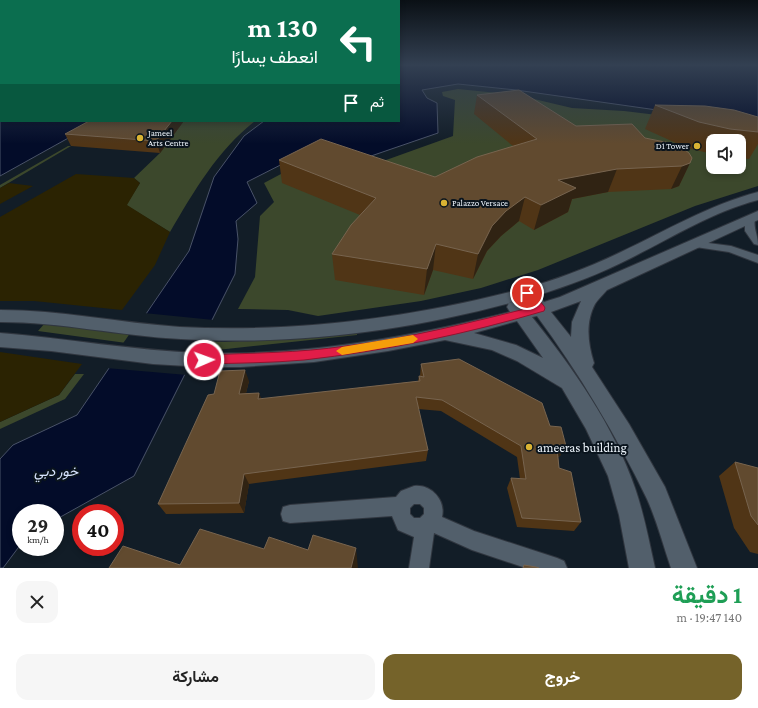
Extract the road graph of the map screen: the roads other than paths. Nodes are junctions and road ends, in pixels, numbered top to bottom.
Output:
1 (758, 196) edge
2 (733, 202) junction
3 (754, 217) edge
4 (699, 241) junction
5 (758, 242) edge
6 (758, 259) edge
7 (604, 284) junction
8 (527, 293) junction
9 (508, 298) junction
10 (540, 308) junction
11 (521, 314) junction
12 (0, 316) edge
13 (432, 336) junction
14 (0, 340) edge
15 (591, 379) junction
16 (569, 384) junction
17 (400, 506) junction
18 (290, 514) dead end
19 (428, 523) junction
20 (419, 568) edge
21 (557, 568) edge
22 (642, 568) edge
23 (684, 568) edge

1 - 2 street
2 - 4 street
2 - 8 street
3 - 4 street
3 - 5 street
4 - 6 street
4 - 7 street
7 - 10 street
7 - 15 street
8 - 9 street
8 - 10 street
9 - 11 street
9 - 12 street
10 - 11 street
10 - 15 street
11 - 13 street
11 - 16 street
13 - 14 street
13 - 16 street
15 - 23 street
16 - 22 street
17 - 18 street
17 - 19 street
17 - 19 street
19 - 20 street
19 - 21 street

